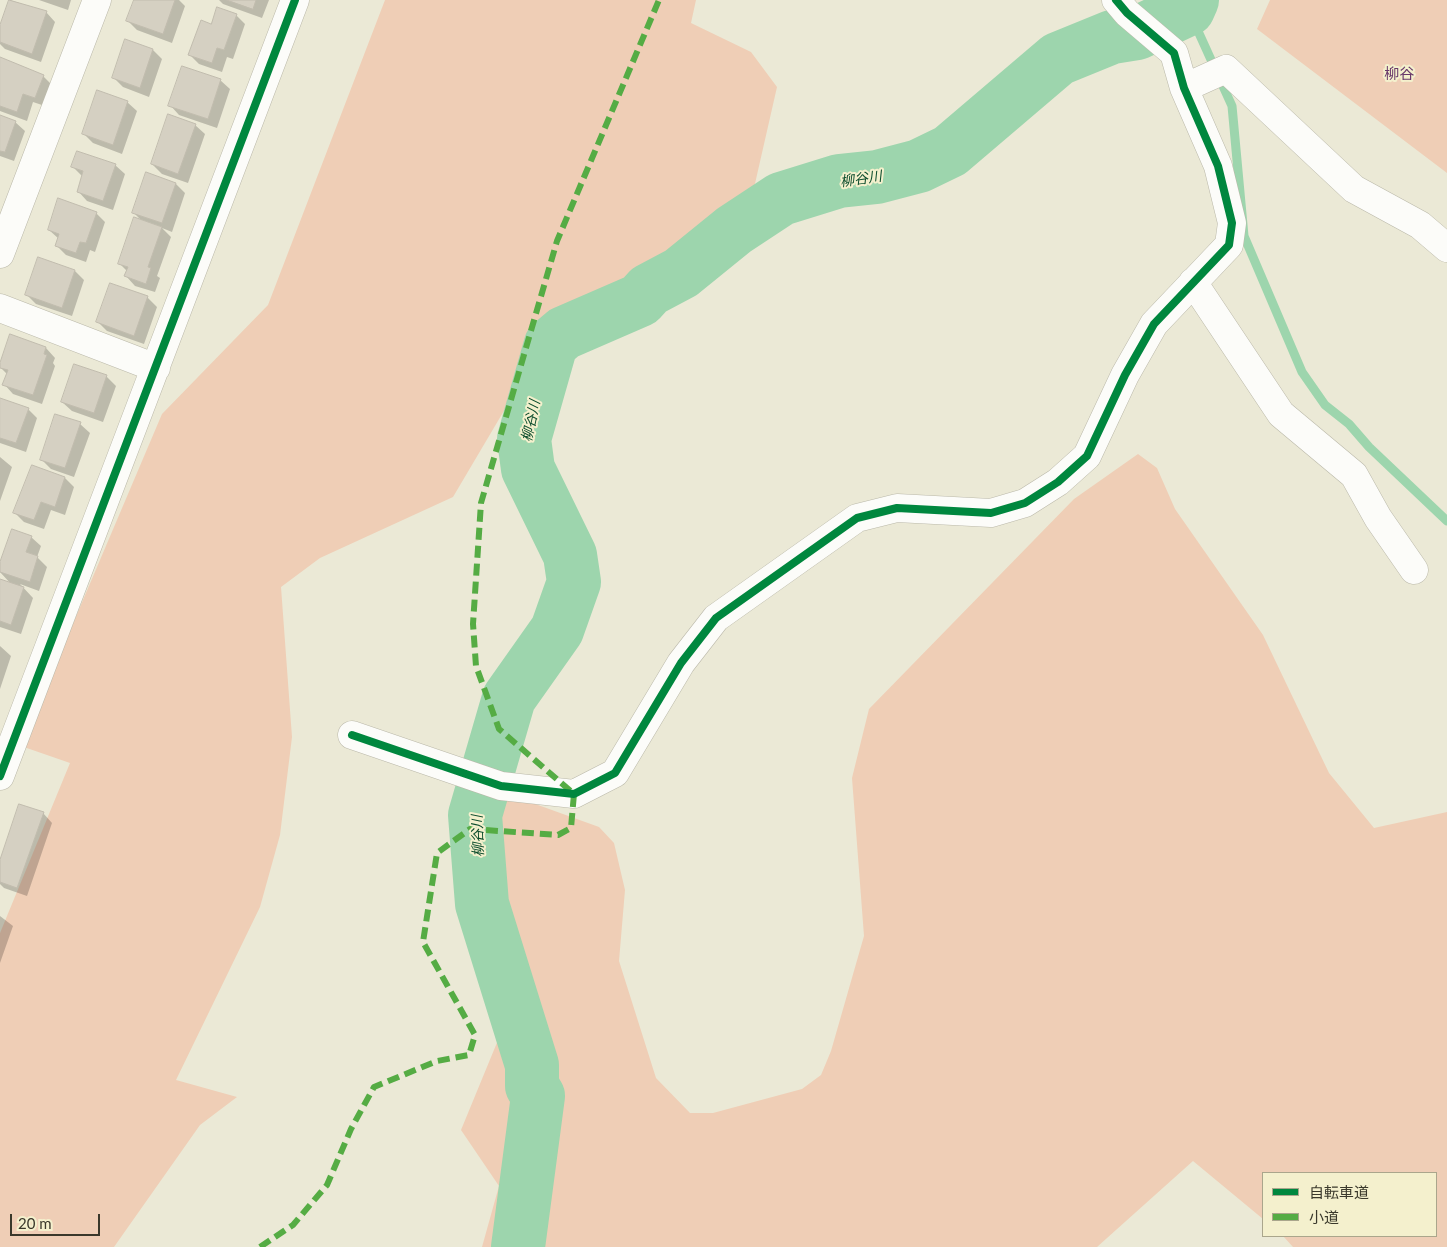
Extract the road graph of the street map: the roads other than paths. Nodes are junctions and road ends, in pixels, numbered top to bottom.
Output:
1 (97, 0) edge
2 (295, 0) edge
3 (1116, 0) edge
4 (1191, 84) junction
5 (1447, 248) edge
6 (0, 254) edge
7 (1193, 282) junction
8 (0, 308) edge
9 (156, 368) junction
10 (1414, 570) dead end
11 (352, 735) dead end
12 (0, 776) edge

1 - 6 street
2 - 9 street
3 - 4 street
4 - 5 street
4 - 7 street
7 - 10 street
7 - 11 street
8 - 9 street
9 - 12 street

